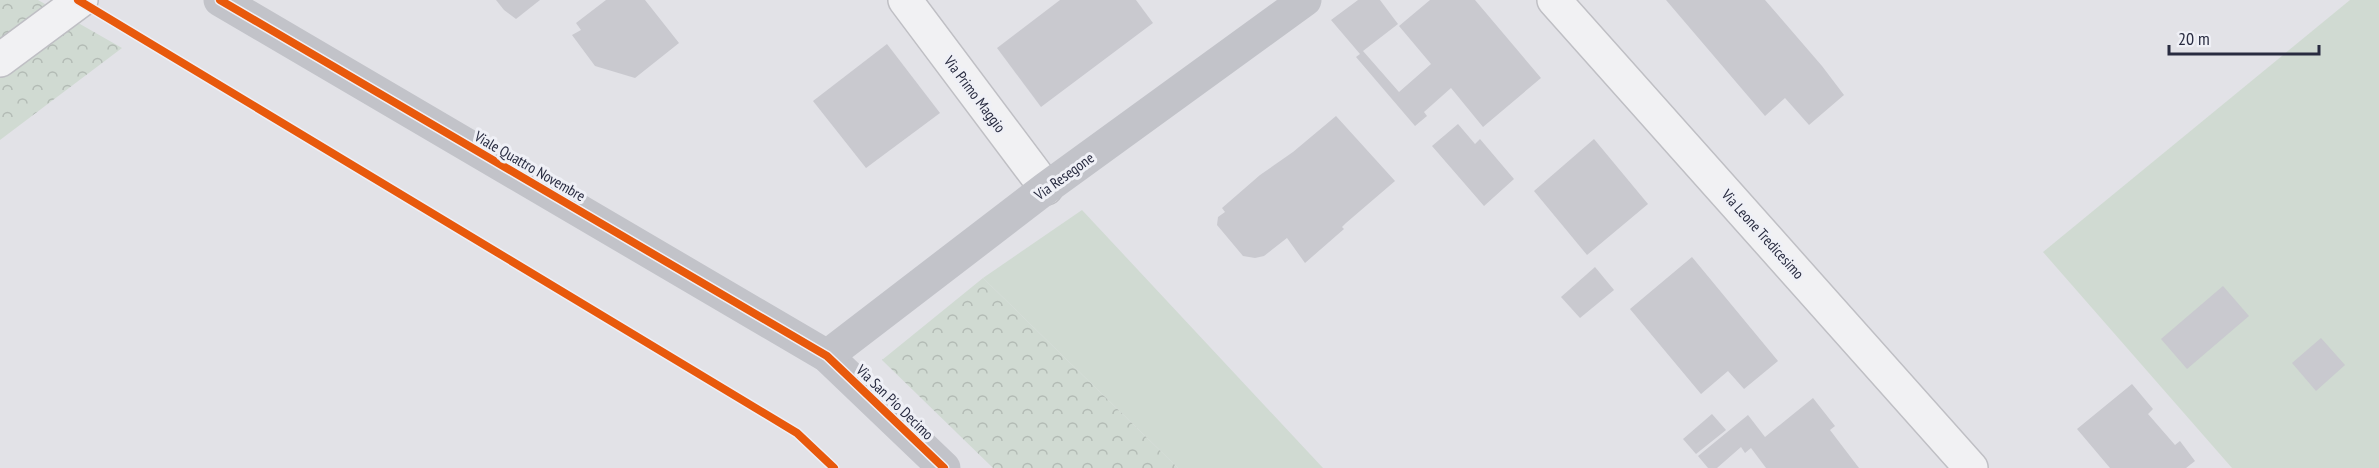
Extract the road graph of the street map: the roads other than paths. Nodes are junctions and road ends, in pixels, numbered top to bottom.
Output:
1 (81, 0) edge
2 (220, 0) edge
3 (905, 0) edge
4 (1305, 0) edge
5 (1554, 0) edge
6 (0, 60) edge
7 (1046, 188) junction
8 (827, 356) junction
9 (944, 468) edge
10 (1971, 468) edge

1 - 6 street
2 - 8 street, Viale Quattro Novembre
3 - 7 street, Via Primo Maggio
4 - 7 street, Via Resegone
5 - 10 street, Via Leone Tredicesimo
7 - 8 street, Via Resegone
8 - 9 street, Via San Pio Decimo

